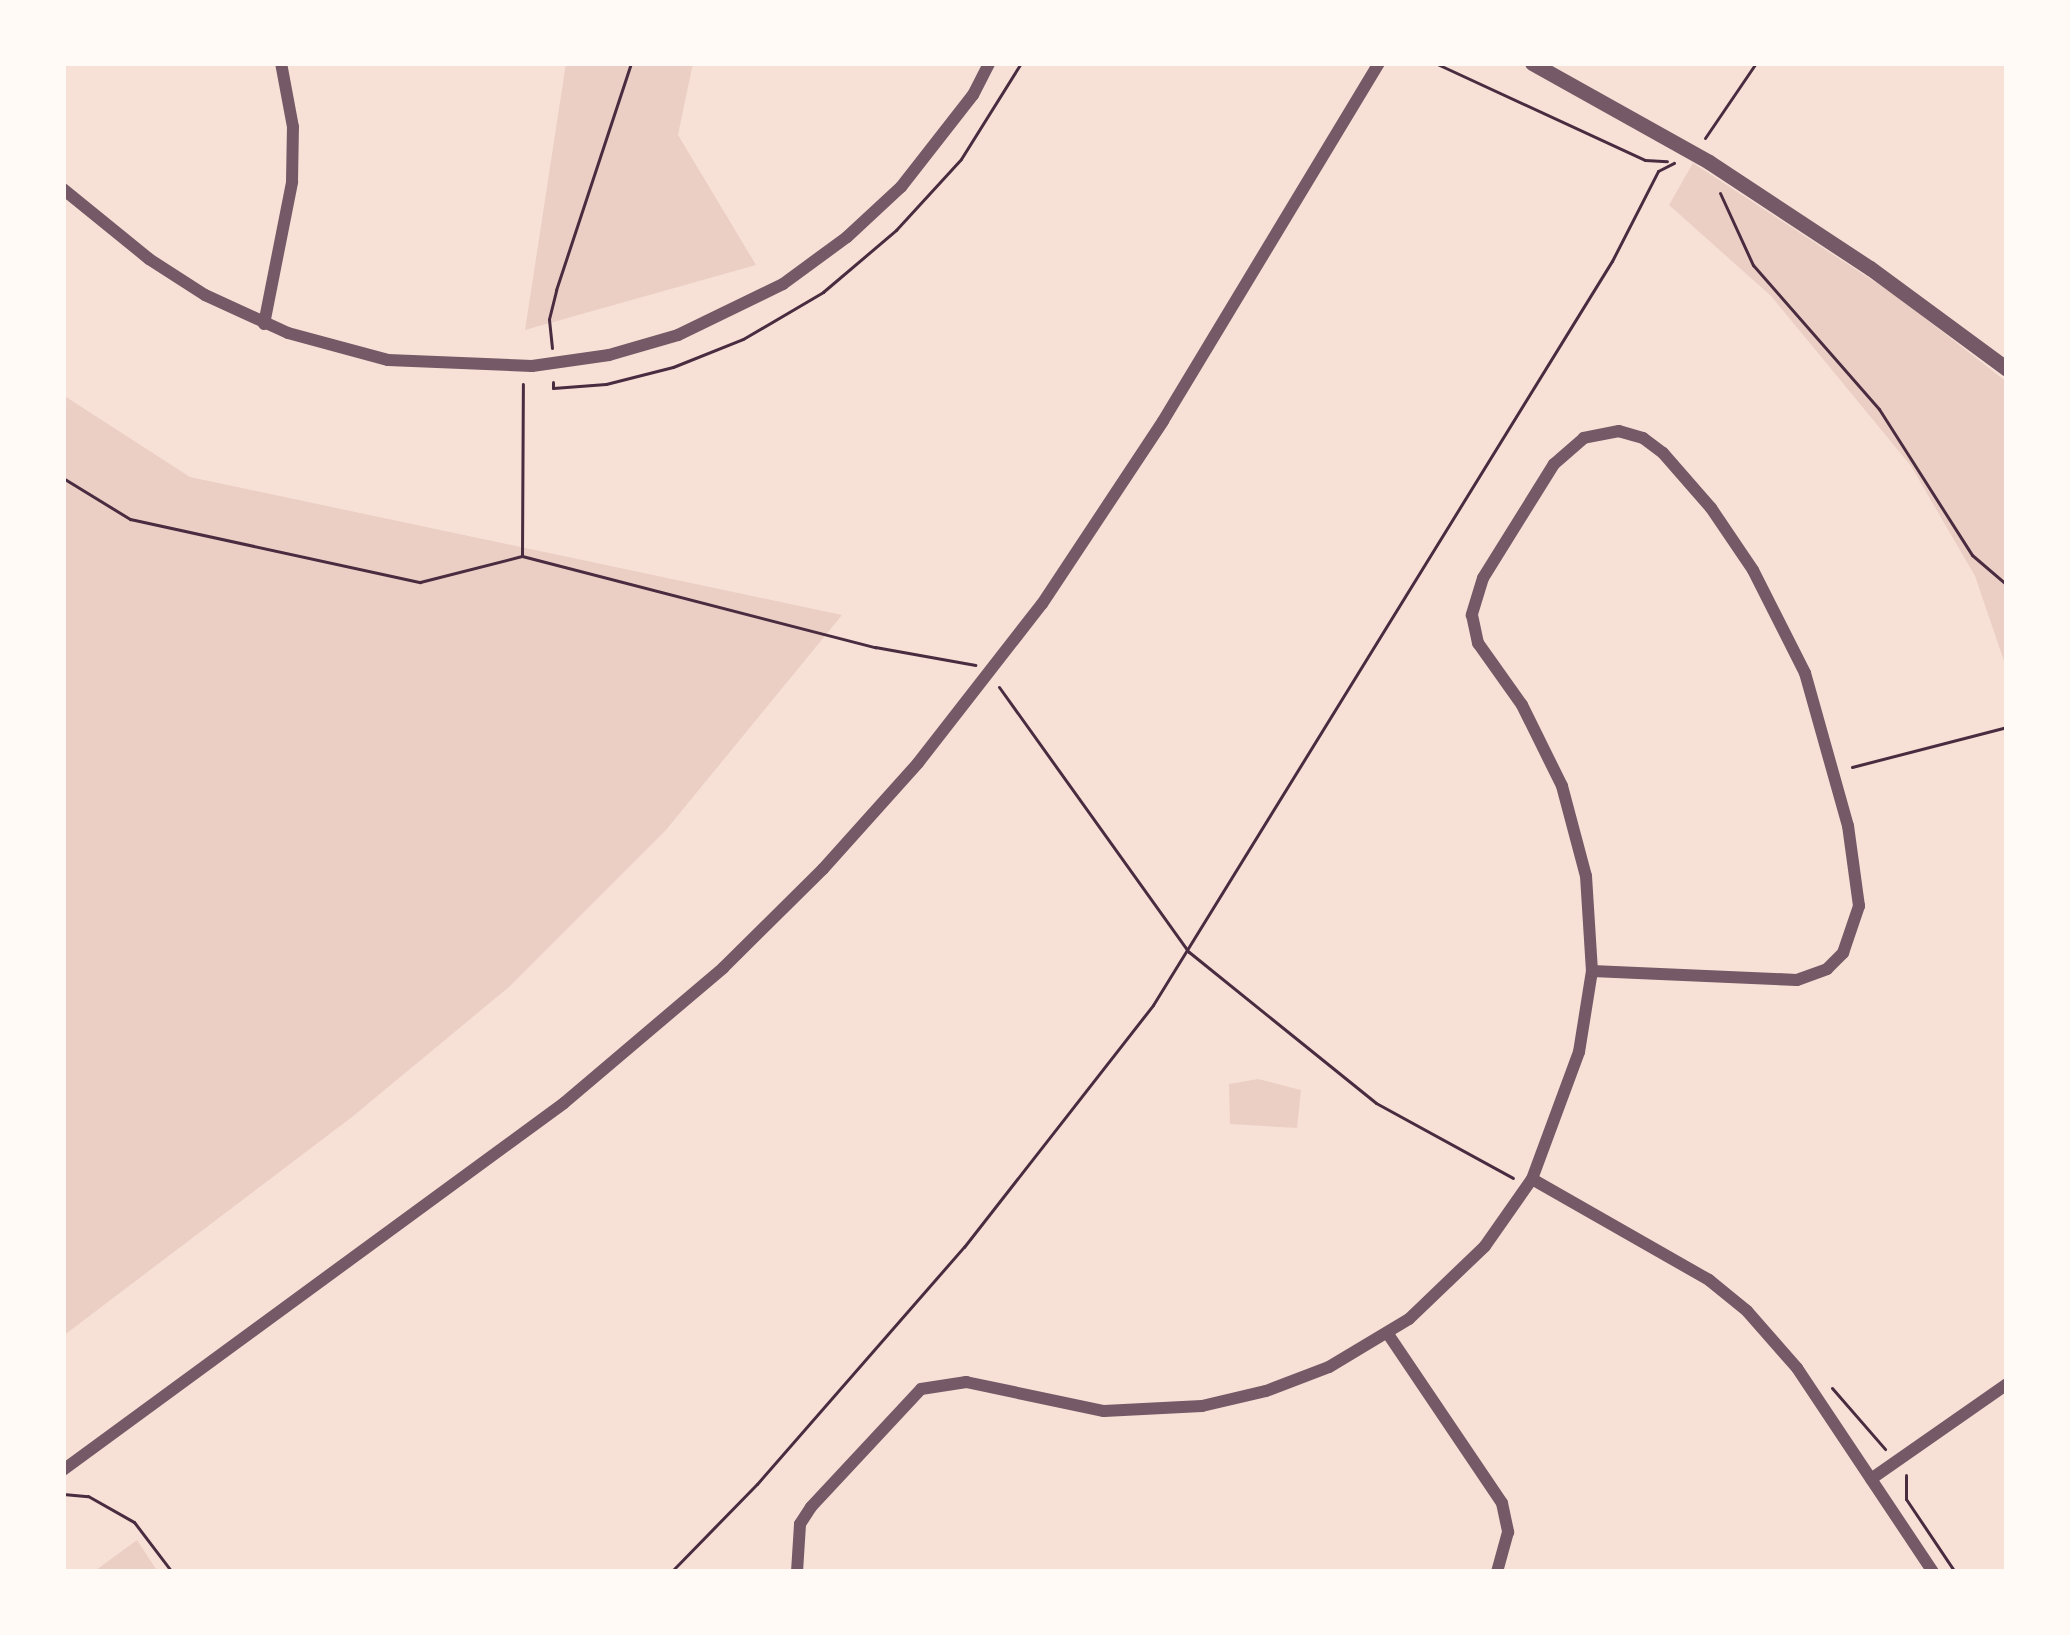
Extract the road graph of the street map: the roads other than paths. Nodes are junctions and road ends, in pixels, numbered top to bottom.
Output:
1 (281, 63) edge
2 (989, 63) edge
3 (1390, 63) edge
4 (1532, 63) edge
5 (1377, 69) edge
6 (63, 189) edge
7 (264, 324) junction
8 (2007, 370) edge
9 (1592, 971) junction
10 (1532, 1179) junction
11 (1388, 1334) junction
12 (2007, 1384) edge
13 (63, 1470) edge
14 (1871, 1479) junction
15 (796, 1572) edge
16 (1497, 1572) edge
17 (1934, 1572) edge

1 - 7 street
2 - 7 street
3 - 5 street
4 - 8 street
5 - 13 street
6 - 7 street
9 - 9 street
9 - 10 street
10 - 11 street
10 - 14 street
11 - 15 street
11 - 16 street
12 - 14 street
14 - 17 street

